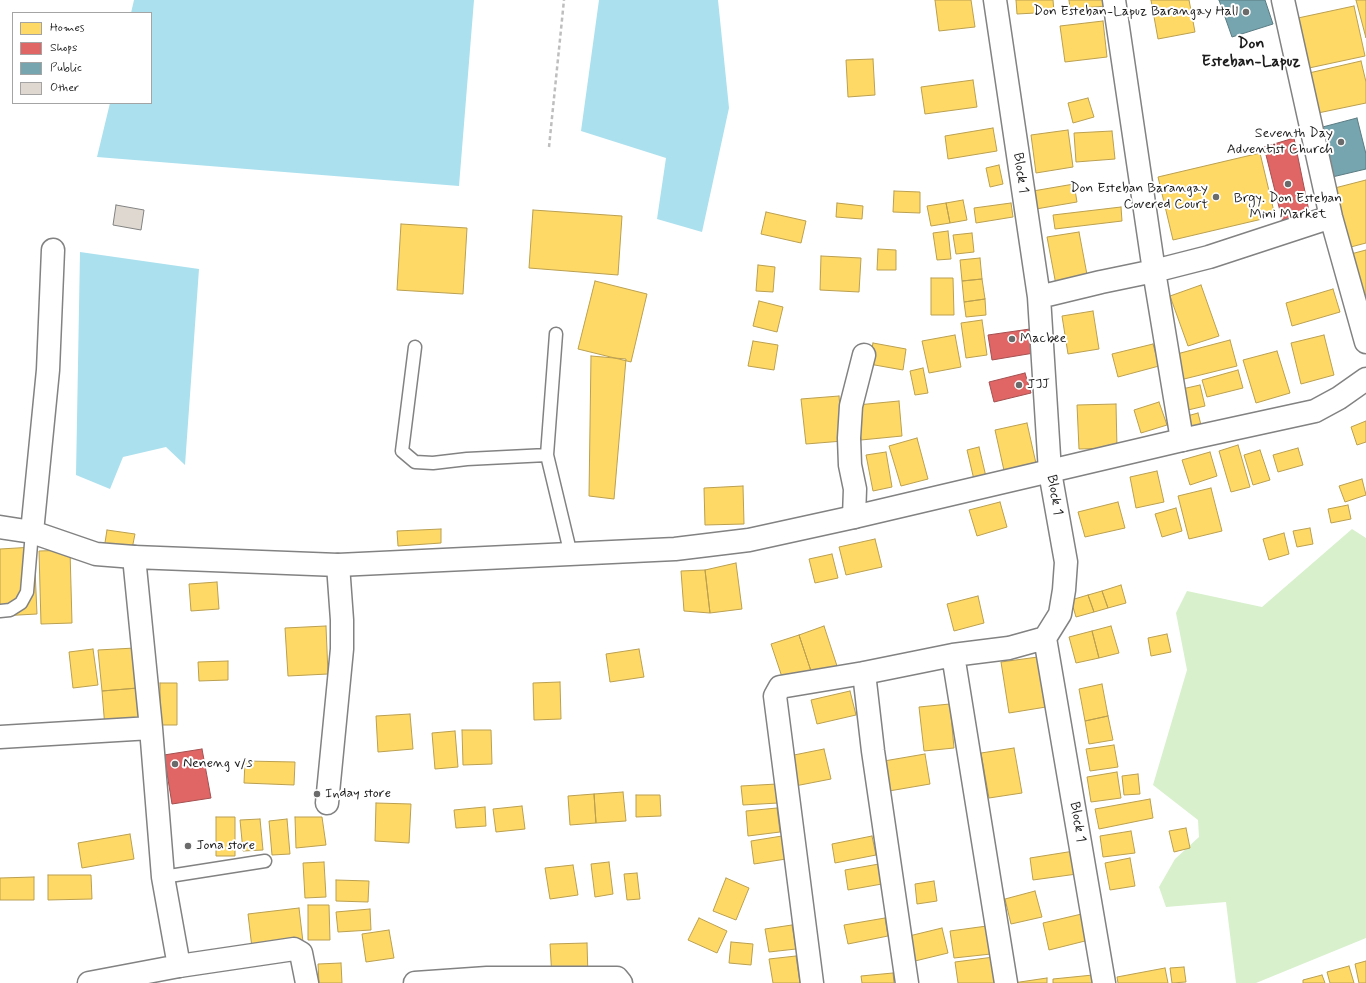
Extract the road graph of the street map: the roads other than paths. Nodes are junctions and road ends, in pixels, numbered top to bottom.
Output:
1 (995, 0) edge
2 (1114, 0) edge
3 (1283, 0) edge
4 (1331, 217) junction
5 (53, 250) dead end
6 (1154, 271) junction
7 (1039, 297) junction
8 (556, 334) dead end
9 (1366, 342) edge
10 (414, 347) dead end
11 (864, 355) dead end
12 (1366, 379) edge
13 (1182, 440) junction
14 (547, 455) junction
15 (1050, 472) junction
16 (854, 517) junction
17 (0, 527) edge
18 (32, 532) junction
19 (571, 555) junction
20 (134, 557) junction
21 (338, 565) junction
22 (0, 611) edge
23 (1045, 638) junction
24 (953, 655) junction
25 (864, 673) junction
26 (151, 728) junction
27 (0, 737) edge
28 (327, 803) dead end
29 (265, 861) dead end
30 (164, 877) junction
31 (179, 966) junction
32 (89, 983) edge
33 (307, 983) edge
34 (415, 983) edge
35 (621, 983) edge
36 (812, 983) edge
37 (908, 983) edge
38 (1006, 983) edge
39 (1104, 983) edge

1 - 7 street, Block 1
2 - 6 street
3 - 4 street
4 - 6 street
4 - 9 street
5 - 18 street
6 - 7 street
6 - 13 street
7 - 15 street, Block 1
8 - 14 lane
10 - 14 lane
11 - 16 street
12 - 13 street
13 - 15 street
14 - 19 lane
15 - 16 street
15 - 23 street, Block 1
16 - 19 street
17 - 18 street
18 - 20 street
18 - 22 lane
19 - 21 street
20 - 21 street
20 - 26 street
21 - 28 street
23 - 24 street
23 - 39 street, Block 1
24 - 25 street
24 - 38 street
25 - 36 street
25 - 37 street
26 - 27 street
26 - 30 street
29 - 30 lane
30 - 31 street
31 - 32 street
31 - 33 street
34 - 35 street

